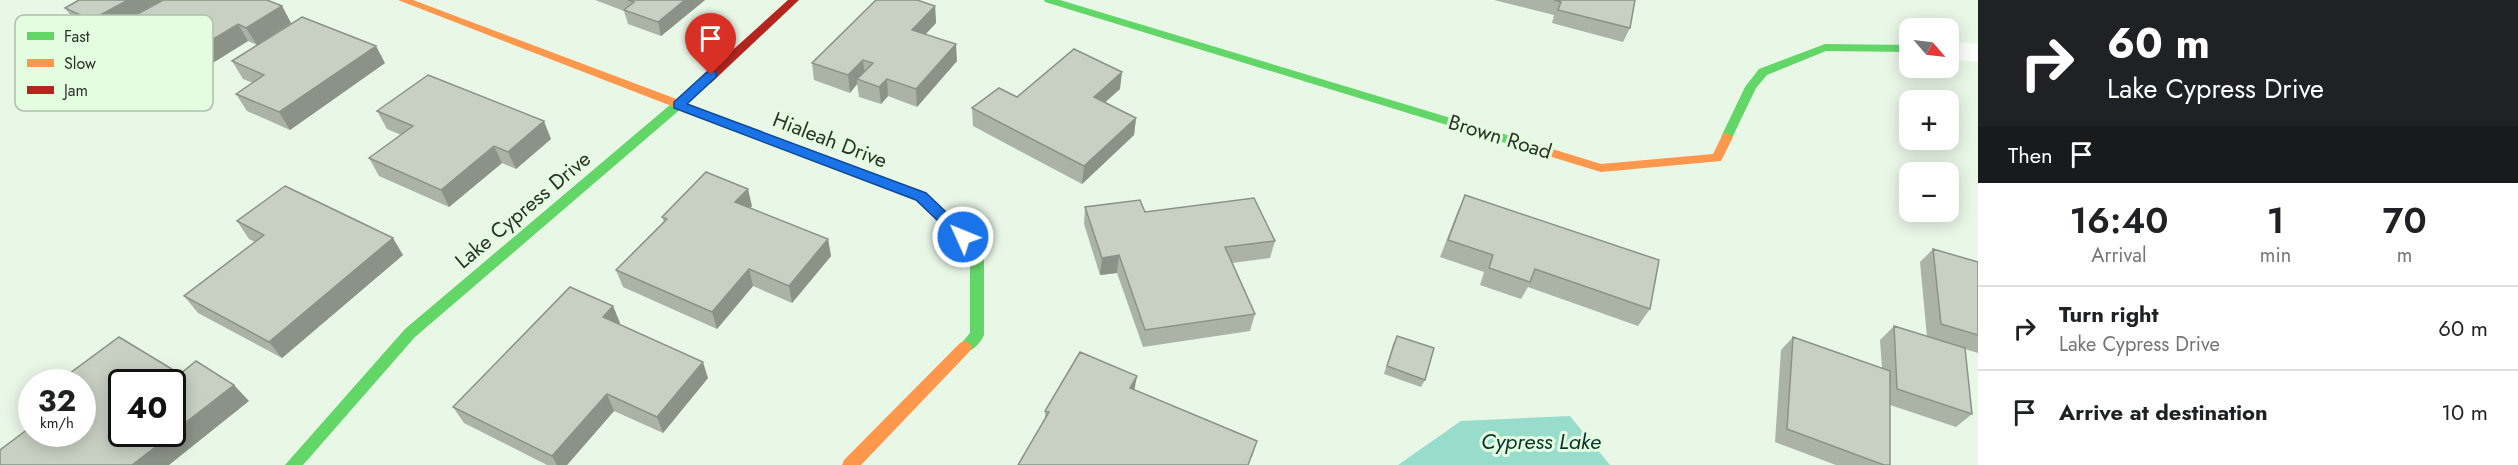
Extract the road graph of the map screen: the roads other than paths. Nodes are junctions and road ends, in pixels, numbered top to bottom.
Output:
1 (403, 0) edge
2 (794, 0) edge
3 (1049, 0) edge
4 (1899, 49) edge
5 (1959, 51) edge
6 (1978, 54) edge
7 (679, 105) junction
8 (292, 465) edge
9 (850, 465) edge

1 - 7 street, Hialeah Drive
2 - 7 street, Lake Cypress Drive
3 - 4 street, Brown Road
5 - 6 street
7 - 8 street, Lake Cypress Drive
7 - 9 street, Hialeah Drive

